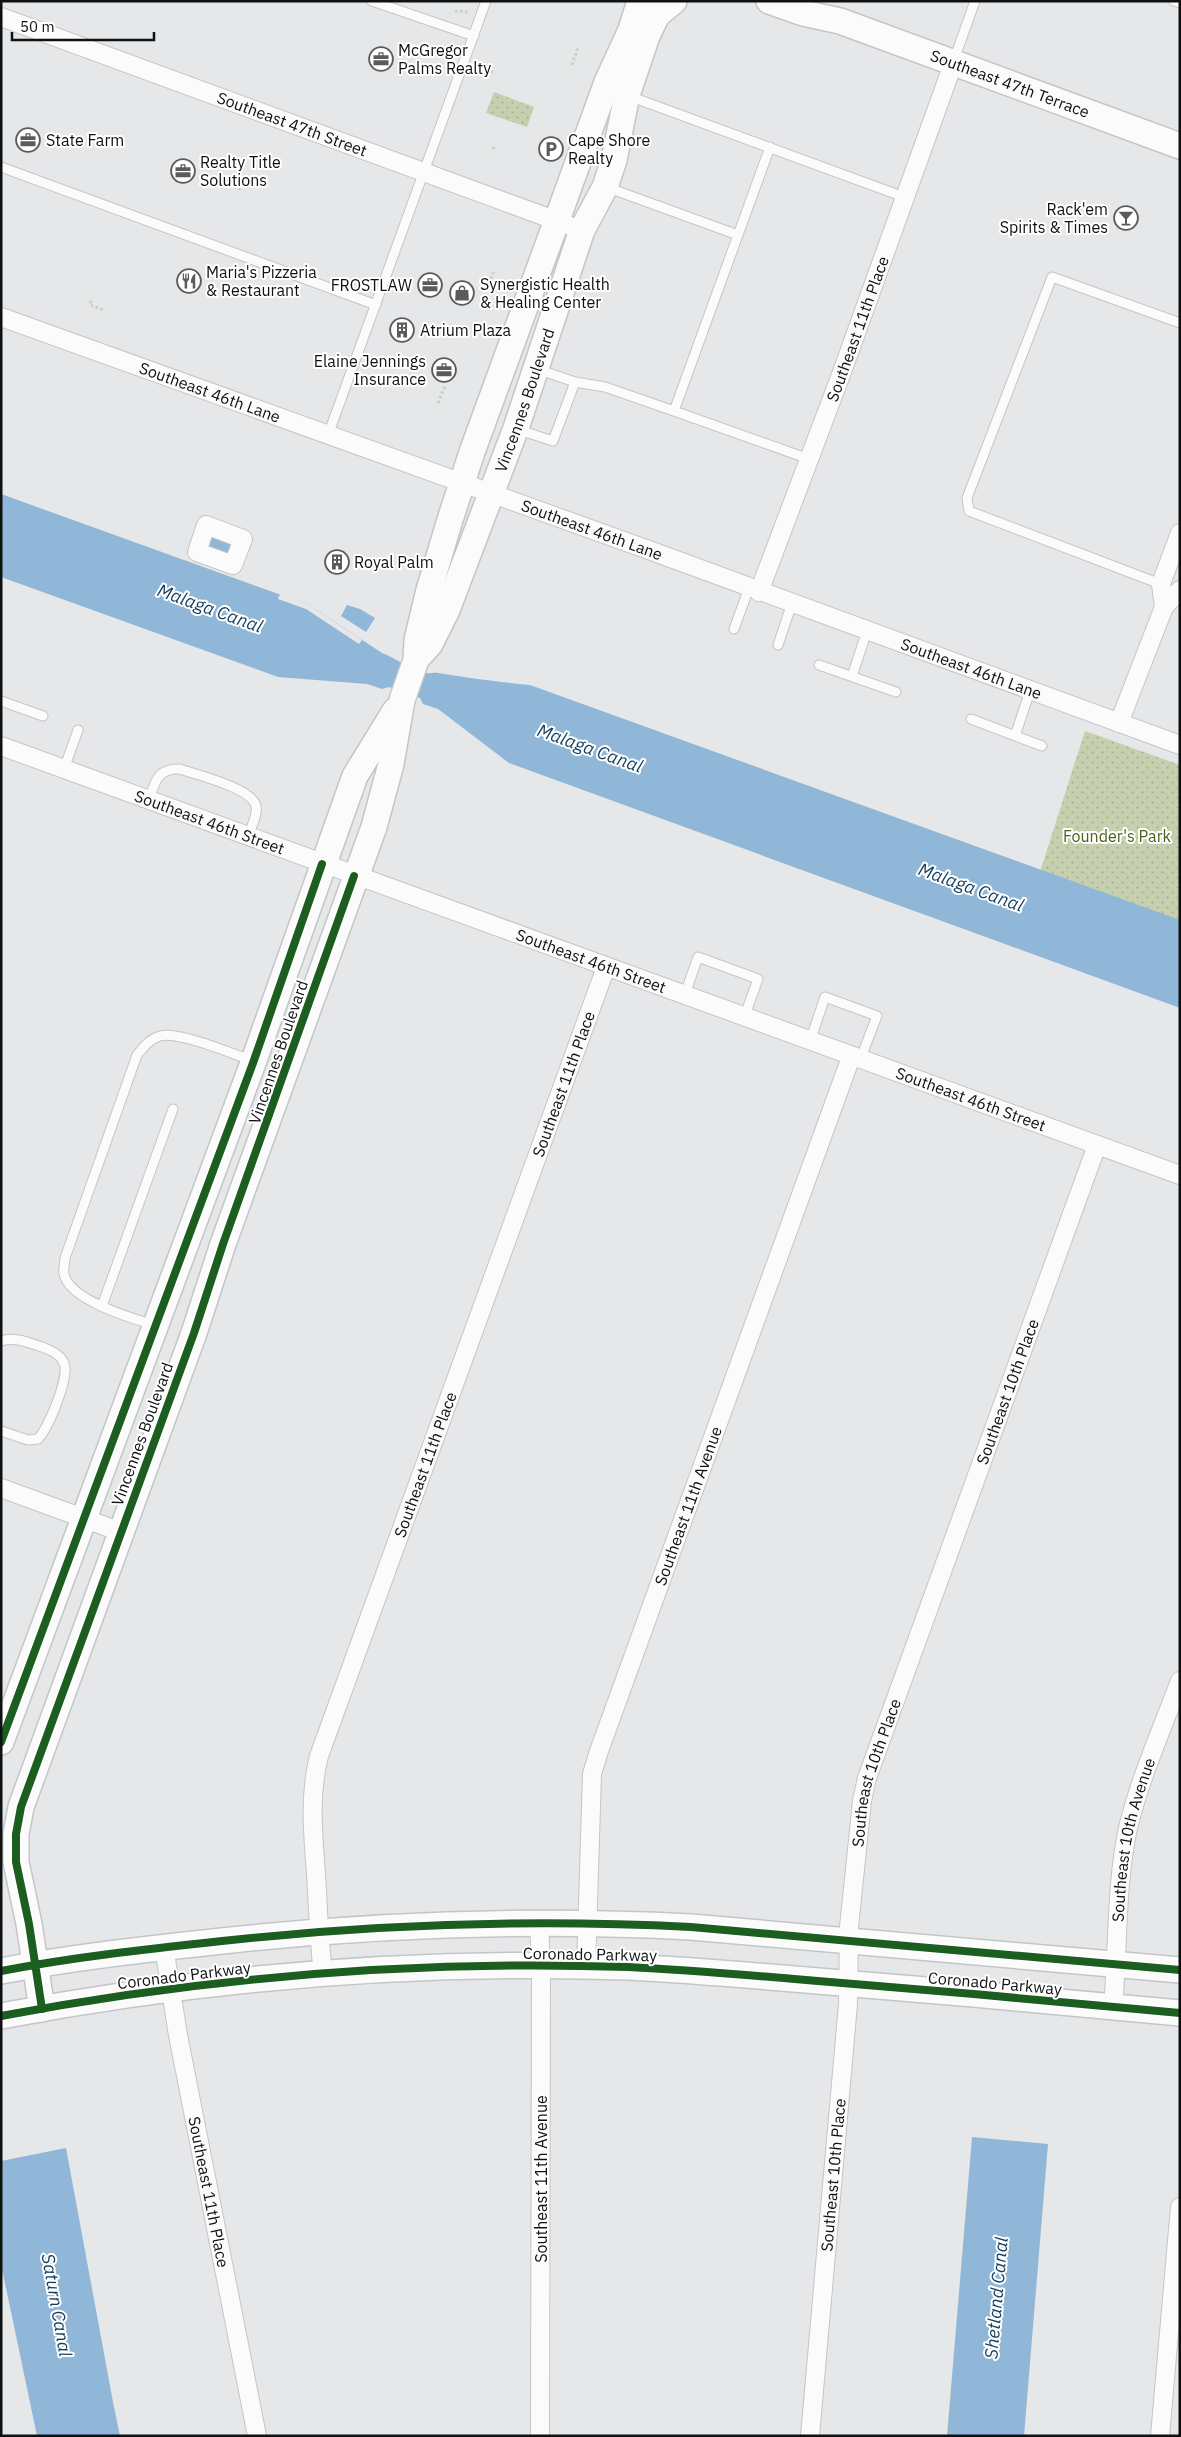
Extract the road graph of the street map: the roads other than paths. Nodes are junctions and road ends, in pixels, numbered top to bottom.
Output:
1 (372, 1) edge
2 (486, 1) edge
3 (640, 1) edge
4 (674, 1) edge
5 (769, 1) edge
6 (808, 1) edge
7 (974, 1) edge
8 (1174, 1) edge
9 (1180, 4) edge
10 (1, 17) edge
11 (840, 21) junction
12 (474, 36) junction
13 (953, 64) junction
14 (627, 95) junction
15 (1180, 146) edge
16 (770, 148) junction
17 (1, 167) edge
18 (424, 172) junction
19 (605, 187) junction
20 (904, 197) junction
21 (557, 220) junction
22 (582, 230) junction
23 (738, 235) junction
24 (376, 305) junction
25 (1, 317) edge
26 (1180, 323) edge
27 (537, 369) junction
28 (575, 382) junction
29 (674, 411) junction
30 (516, 428) junction
31 (328, 435) junction
32 (809, 458) junction
33 (462, 484) junction
34 (491, 494) junction
35 (1180, 533) edge
36 (1161, 584) junction
37 (754, 590) junction
38 (1180, 591) edge
39 (792, 604) junction
40 (1164, 606) junction
41 (734, 629) dead end
42 (867, 631) junction
43 (778, 645) dead end
44 (416, 660) junction
45 (819, 664) dead end
46 (852, 676) junction
47 (1030, 691) junction
48 (896, 692) dead end
49 (402, 700) junction
50 (1, 701) edge
51 (43, 716) dead end
52 (971, 719) dead end
53 (1119, 723) junction
54 (78, 730) dead end
55 (1016, 736) junction
56 (1180, 745) edge
57 (1, 746) edge
58 (1042, 746) dead end
59 (64, 769) junction
60 (149, 800) junction
61 (248, 836) junction
62 (322, 864) junction
63 (354, 876) junction
64 (606, 967) junction
65 (685, 994) junction
66 (745, 1015) junction
67 (810, 1041) junction
68 (856, 1058) junction
69 (253, 1061) junction
70 (173, 1108) dead end
71 (1097, 1145) junction
72 (1180, 1175) edge
73 (102, 1306) junction
74 (154, 1326) junction
75 (1, 1341) edge
76 (1, 1431) edge
77 (1, 1488) edge
78 (84, 1518) junction
79 (121, 1532) junction
80 (1180, 1680) edge
81 (1, 1742) edge
82 (539, 1923) junction
83 (586, 1924) junction
84 (318, 1931) junction
85 (848, 1940) junction
86 (164, 1947) junction
87 (1116, 1964) junction
88 (36, 1965) junction
89 (541, 1967) junction
90 (586, 1967) junction
91 (1180, 1970) edge
92 (1, 1971) edge
93 (323, 1974) junction
94 (848, 1983) junction
95 (171, 1989) junction
96 (1114, 2007) junction
97 (42, 2009) junction
98 (1180, 2012) edge
99 (1, 2016) edge
100 (1180, 2207) edge
101 (257, 2436) edge
102 (540, 2436) edge
103 (810, 2436) edge
104 (1160, 2436) edge

1 - 12 lane
2 - 12 lane
3 - 21 street, Vincennes Boulevard
4 - 14 street, Vincennes Boulevard
5 - 11 street, Southeast 47th Terrace
6 - 11 street, Southeast 47th Terrace
7 - 13 lane
8 - 9 lane
10 - 18 street, Southeast 47th Street
11 - 13 street, Southeast 47th Terrace
12 - 18 lane
13 - 15 street, Southeast 47th Terrace
13 - 20 street, Southeast 11th Place
14 - 16 lane
14 - 19 street, Vincennes Boulevard
16 - 20 lane
16 - 23 lane
17 - 24 lane
18 - 21 street, Southeast 47th Street
18 - 24 lane
19 - 22 street, Vincennes Boulevard
19 - 23 lane
20 - 32 street, Southeast 11th Place
21 - 22 street, Southeast 47th Street
21 - 33 street, Vincennes Boulevard
22 - 27 street, Vincennes Boulevard
23 - 29 lane
24 - 31 lane
25 - 31 street, Southeast 46th Lane
26 - 36 lane
27 - 28 lane
27 - 30 street, Vincennes Boulevard
28 - 29 lane
28 - 30 lane
29 - 32 lane
30 - 34 street, Vincennes Boulevard
31 - 33 street, Southeast 46th Lane
32 - 37 street, Southeast 11th Place
33 - 34 street, Southeast 46th Lane
33 - 44 street, Vincennes Boulevard
34 - 37 street, Southeast 46th Lane
34 - 44 street, Vincennes Boulevard
35 - 36 street
36 - 38 lane
36 - 40 street
37 - 39 street, Southeast 46th Lane
37 - 41 lane
38 - 40 street
39 - 42 street, Southeast 46th Lane
39 - 43 lane
40 - 53 street
42 - 46 lane
42 - 47 street, Southeast 46th Lane
44 - 49 street, Vincennes Boulevard
45 - 46 lane
46 - 48 lane
47 - 53 street, Southeast 46th Lane
47 - 55 lane
49 - 62 street, Vincennes Boulevard
49 - 63 street, Vincennes Boulevard
50 - 51 lane
52 - 55 lane
53 - 56 street, Southeast 46th Lane
54 - 59 lane
55 - 58 lane
57 - 59 street, Southeast 46th Street
59 - 60 street, Southeast 46th Street
60 - 61 street, Southeast 46th Street
60 - 61 lane
61 - 62 street, Southeast 46th Street
62 - 63 street, Southeast 46th Street
62 - 69 street, Vincennes Boulevard
63 - 64 street, Southeast 46th Street
63 - 79 street, Vincennes Boulevard
64 - 65 street, Southeast 46th Street
64 - 84 street, Southeast 11th Place
65 - 66 street, Southeast 46th Street
65 - 66 lane
66 - 67 street, Southeast 46th Street
67 - 68 street, Southeast 46th Street
67 - 68 lane
68 - 71 street, Southeast 46th Street
68 - 83 street, Southeast 11th Avenue
69 - 73 lane
69 - 74 street, Vincennes Boulevard
70 - 73 lane
71 - 72 street, Southeast 46th Street
71 - 85 street, Southeast 10th Place
73 - 74 lane
74 - 78 street, Vincennes Boulevard
75 - 76 lane
77 - 78 street
78 - 79 street
78 - 81 street, Vincennes Boulevard
79 - 88 street, Vincennes Boulevard
80 - 87 street, Southeast 10th Avenue
82 - 83 street, Coronado Parkway
82 - 84 street, Coronado Parkway
82 - 89 street, Southeast 11th Avenue
83 - 85 street, Coronado Parkway
83 - 90 street, Southeast 11th Avenue
84 - 86 street, Coronado Parkway
84 - 93 street, Southeast 11th Place
85 - 87 street, Coronado Parkway
85 - 94 street, Southeast 10th Place
86 - 88 street, Coronado Parkway
86 - 95 street, Southeast 11th Place
87 - 91 street, Coronado Parkway
87 - 96 street, Southeast 10th Avenue
88 - 92 street, Coronado Parkway
88 - 97 street, Vincennes Boulevard
89 - 90 street, Coronado Parkway
89 - 93 street, Coronado Parkway
89 - 102 street, Southeast 11th Avenue
90 - 94 street, Coronado Parkway
93 - 95 street, Coronado Parkway
94 - 96 street, Coronado Parkway
94 - 103 street, Southeast 10th Place
95 - 97 street, Coronado Parkway
95 - 101 street, Southeast 11th Place
96 - 98 street, Coronado Parkway
97 - 99 street, Coronado Parkway
100 - 104 street

